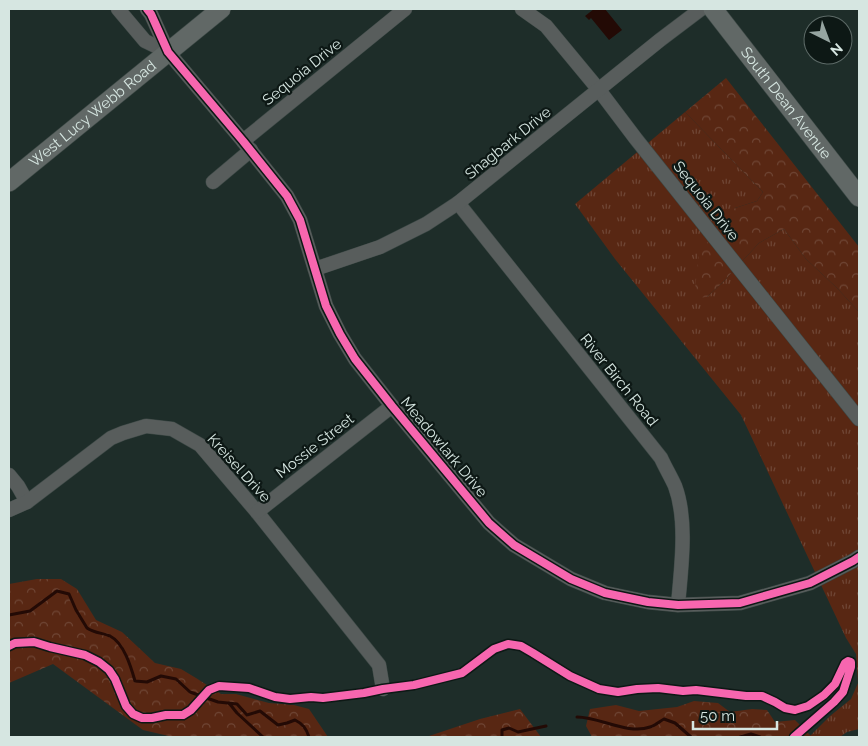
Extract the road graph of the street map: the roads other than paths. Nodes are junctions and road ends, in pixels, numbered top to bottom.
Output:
1 (118, 9) edge
2 (147, 9) edge
3 (221, 9) edge
4 (405, 9) edge
5 (522, 9) edge
6 (702, 9) edge
7 (713, 9) edge
8 (168, 52) junction
9 (599, 90) junction
10 (247, 146) junction
11 (9, 182) edge
12 (213, 182) dead end
13 (859, 197) edge
14 (458, 204) junction
15 (315, 269) junction
16 (392, 406) junction
17 (859, 419) edge
18 (9, 475) edge
19 (27, 502) junction
20 (9, 510) edge
21 (257, 512) junction
22 (859, 557) edge
23 (678, 605) junction
24 (383, 689) dead end

1 - 8 street
2 - 8 street
3 - 8 street, West Lucy Webb Road
4 - 10 street, Sequoia Drive
5 - 9 street, Sequoia Drive
6 - 9 street, Shagbark Drive
7 - 13 street, South Dean Avenue
8 - 10 street, Meadowlark Drive
8 - 11 street, West Lucy Webb Road
9 - 14 street, Shagbark Drive
9 - 17 street, Sequoia Drive
10 - 12 street, Sequoia Drive
10 - 15 street, Meadowlark Drive
14 - 15 street, Shagbark Drive
14 - 23 street, River Birch Road
15 - 16 street, Meadowlark Drive
16 - 21 street, Mossie Street
16 - 23 street, Meadowlark Drive
18 - 19 street
19 - 20 street, Kreisel Drive
19 - 21 street, Kreisel Drive
21 - 24 street, Kreisel Drive
22 - 23 street, Meadowlark Drive

